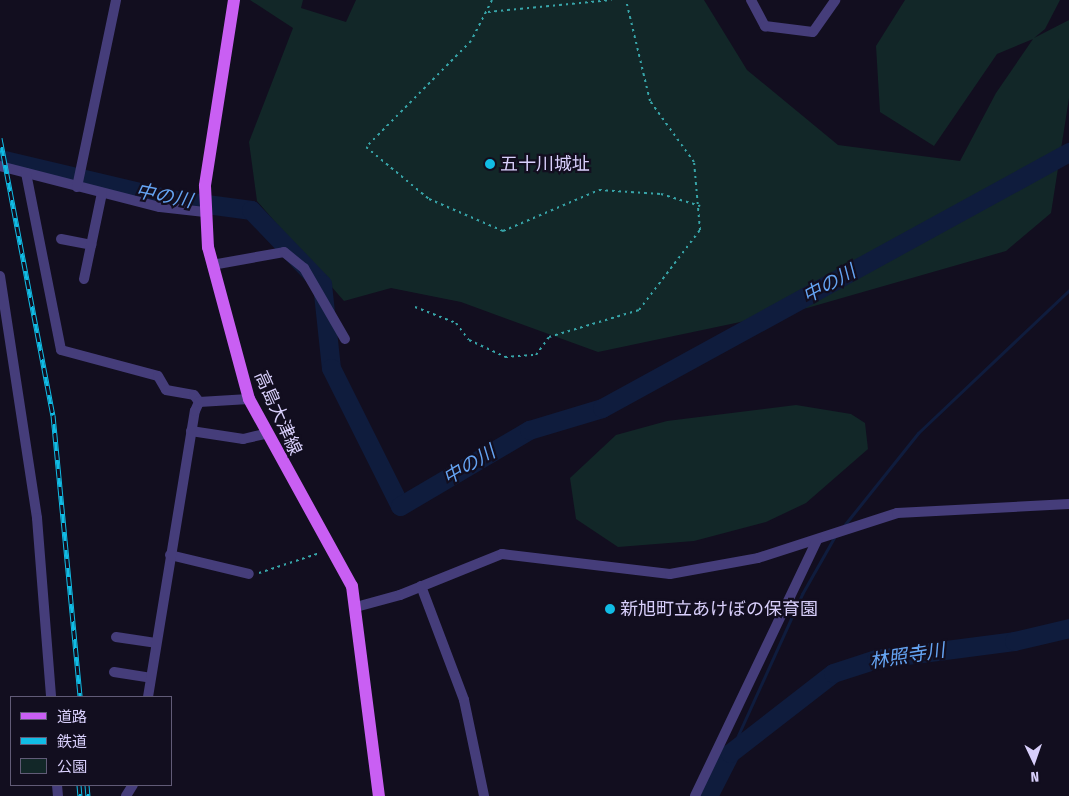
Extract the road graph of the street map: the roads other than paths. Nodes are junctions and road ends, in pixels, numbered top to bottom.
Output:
1 (116, 0) edge
2 (234, 0) edge
3 (751, 0) edge
4 (835, 0) edge
5 (0, 166) edge
6 (26, 173) junction
7 (77, 187) junction
8 (102, 193) junction
9 (205, 207) junction
10 (61, 239) dead end
11 (91, 245) junction
12 (212, 265) junction
13 (0, 276) edge
14 (84, 279) dead end
15 (345, 339) dead end
16 (249, 399) junction
17 (199, 402) junction
18 (191, 431) junction
19 (265, 434) junction
20 (1069, 504) edge
21 (817, 540) junction
22 (170, 555) junction
23 (249, 574) road end
24 (421, 586) junction
25 (356, 607) junction
26 (116, 636) dead end
27 (156, 644) junction
28 (114, 672) dead end
29 (150, 678) junction
30 (51, 696) edge
31 (148, 696) edge
32 (379, 796) edge
33 (484, 796) edge
34 (695, 796) edge

1 - 7 street
2 - 9 main road, 高島大津線
3 - 4 street
5 - 6 street
6 - 7 street
6 - 17 street
7 - 8 street
8 - 9 street
8 - 11 street
9 - 12 main road, 高島大津線
10 - 11 street
11 - 14 street
12 - 15 street
12 - 16 main road, 高島大津線
13 - 30 street
16 - 17 street
16 - 19 main road, 高島大津線
17 - 18 street
18 - 19 street
18 - 22 street
19 - 25 main road, 高島大津線
20 - 21 street
21 - 24 street
21 - 34 street
22 - 23 street
22 - 27 street
24 - 25 street
24 - 33 street
25 - 32 main road, 高島大津線
26 - 27 street
27 - 29 street
28 - 29 street
29 - 31 street

